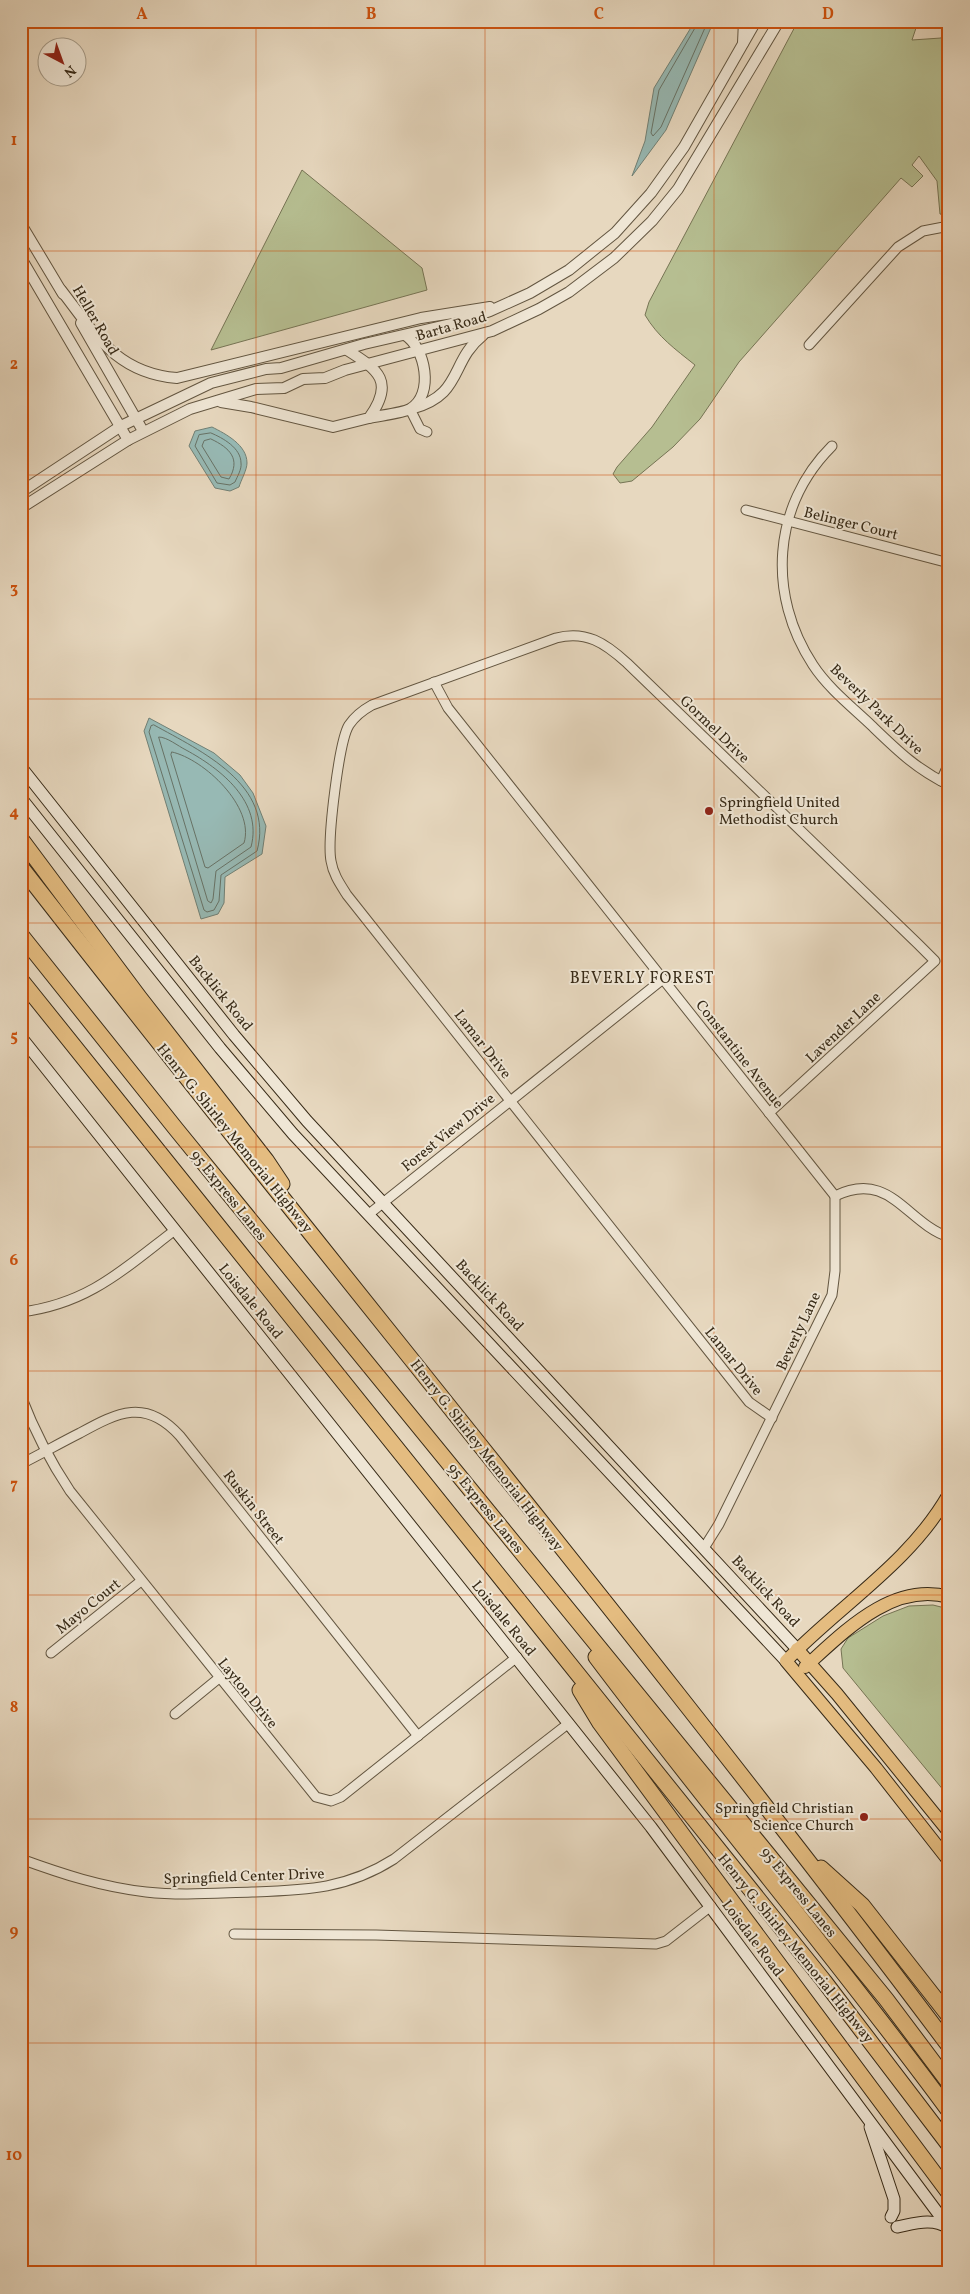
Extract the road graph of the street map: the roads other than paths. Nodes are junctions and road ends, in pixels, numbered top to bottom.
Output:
1 (744, 21) edge
2 (756, 21) edge
3 (779, 21) edge
4 (743, 45) junction
5 (21, 224) edge
6 (949, 226) edge
7 (21, 258) edge
8 (61, 290) junction
9 (500, 306) junction
10 (486, 333) junction
11 (405, 335) junction
12 (809, 345) dead end
13 (347, 350) junction
14 (419, 351) junction
15 (370, 364) junction
16 (226, 367) junction
17 (195, 391) junction
18 (215, 402) junction
19 (410, 409) junction
20 (135, 418) junction
21 (369, 418) junction
22 (121, 426) junction
23 (143, 431) junction
24 (427, 432) dead end
25 (128, 440) junction
26 (832, 446) dead end
27 (21, 492) edge
28 (21, 508) edge
29 (746, 510) dead end
30 (789, 521) junction
31 (949, 563) edge
32 (434, 682) junction
33 (949, 763) edge
34 (21, 767) edge
35 (945, 783) edge
36 (21, 798) edge
37 (21, 839) edge
38 (21, 867) edge
39 (21, 935) edge
40 (934, 961) joint
41 (663, 979) junction
42 (21, 980) edge
43 (21, 1037) edge
44 (510, 1100) junction
45 (769, 1113) junction
46 (836, 1196) junction
47 (382, 1203) junction
48 (369, 1214) junction
49 (175, 1230) junction
50 (949, 1237) edge
51 (326, 1253) junction
52 (21, 1312) edge
53 (21, 1396) edge
54 (772, 1418) junction
55 (46, 1451) junction
56 (21, 1464) edge
57 (949, 1494) edge
58 (704, 1548) junction
59 (141, 1580) junction
60 (551, 1589) junction
61 (949, 1597) edge
62 (551, 1642) junction
63 (798, 1649) junction
64 (52, 1653) dead end
65 (516, 1657) junction
66 (786, 1661) junction
67 (810, 1663) junction
68 (797, 1674) junction
69 (219, 1678) junction
70 (175, 1714) dead end
71 (569, 1723) junction
72 (418, 1736) junction
73 (932, 1810) junction
74 (919, 1820) junction
75 (949, 1832) edge
76 (790, 1839) junction
77 (21, 1859) edge
78 (949, 1861) edge
79 (711, 1906) junction
80 (234, 1934) dead end
81 (949, 2016) edge
82 (949, 2046) edge
83 (949, 2083) edge
84 (861, 2107) junction
85 (949, 2111) edge
86 (949, 2145) edge
87 (949, 2193) edge
88 (949, 2229) edge

1 - 4 street
2 - 4 street, Barta Road
3 - 10 street, Barta Road
4 - 9 street, Barta Road
5 - 8 street, Heller Road
6 - 12 street
7 - 22 street
8 - 16 street
8 - 20 street, Heller Road
9 - 11 street, Barta Road
9 - 16 street
10 - 14 street, Barta Road
10 - 19 street
11 - 13 street, Barta Road
11 - 14 street
13 - 15 street
13 - 17 street, Barta Road
14 - 15 street, Barta Road
14 - 19 street
15 - 18 street, Barta Road
15 - 21 street
16 - 17 street
17 - 20 street, Barta Road
18 - 21 street
18 - 23 street, Barta Road
19 - 21 street
19 - 24 street
20 - 22 street, Barta Road
20 - 23 street, Heller Road
22 - 25 street
22 - 27 street, Barta Road
23 - 25 street, Barta Road
25 - 28 street, Barta Road
26 - 30 street, Beverly Park Drive
29 - 30 street, Belinger Court
30 - 31 street, Belinger Court
30 - 35 street, Beverly Park Drive
32 - 40 street, Gormel Drive
32 - 41 street, Constantine Avenue
32 - 44 street, Lamar Drive
33 - 35 street
34 - 47 main road, Backlick Road
36 - 48 main road
37 - 51 highway
38 - 51 highway, Henry G. Shirley Memorial Highway
39 - 60 highway, 95 Express Lanes
40 - 45 street, Lavender Lane
41 - 44 street, Forest View Drive
41 - 45 street, Constantine Avenue
42 - 62 highway, Henry G. Shirley Memorial Highway
43 - 49 main road, Loisdale Road
44 - 47 street, Forest View Drive
44 - 54 street, Lamar Drive
45 - 46 street, Constantine Avenue
46 - 50 street
46 - 54 street, Beverly Lane
47 - 48 street, Forest View Drive
47 - 58 main road, Backlick Road
48 - 66 main road
49 - 52 street
49 - 65 main road, Loisdale Road
51 - 76 highway, Henry G. Shirley Memorial Highway
53 - 55 street, Layton Drive
54 - 58 street, Beverly Lane
55 - 56 street, Ruskin Street
55 - 59 street, Layton Drive
55 - 72 street, Ruskin Street
57 - 63 main road
58 - 63 main road, Backlick Road
59 - 64 street, Mayo Court
59 - 69 street, Layton Drive
60 - 83 highway, 95 Express Lanes
60 - 85 highway
61 - 67 main road
62 - 86 highway, Henry G. Shirley Memorial Highway
62 - 87 highway
63 - 66 main road
63 - 67 main road, Backlick Road
65 - 71 main road, Loisdale Road
65 - 72 street, Layton Drive
66 - 68 main road
67 - 68 main road
67 - 73 main road, Backlick Road
68 - 74 main road
69 - 70 street
69 - 72 street, Layton Drive
71 - 77 street, Springfield Center Drive
71 - 79 main road, Loisdale Road
73 - 74 main road
73 - 75 main road, Backlick Road
74 - 78 main road
76 - 81 highway
76 - 82 highway, Henry G. Shirley Memorial Highway
79 - 80 street
79 - 84 main road, Loisdale Road
84 - 88 main road, Loisdale Road
84 - 88 main road

